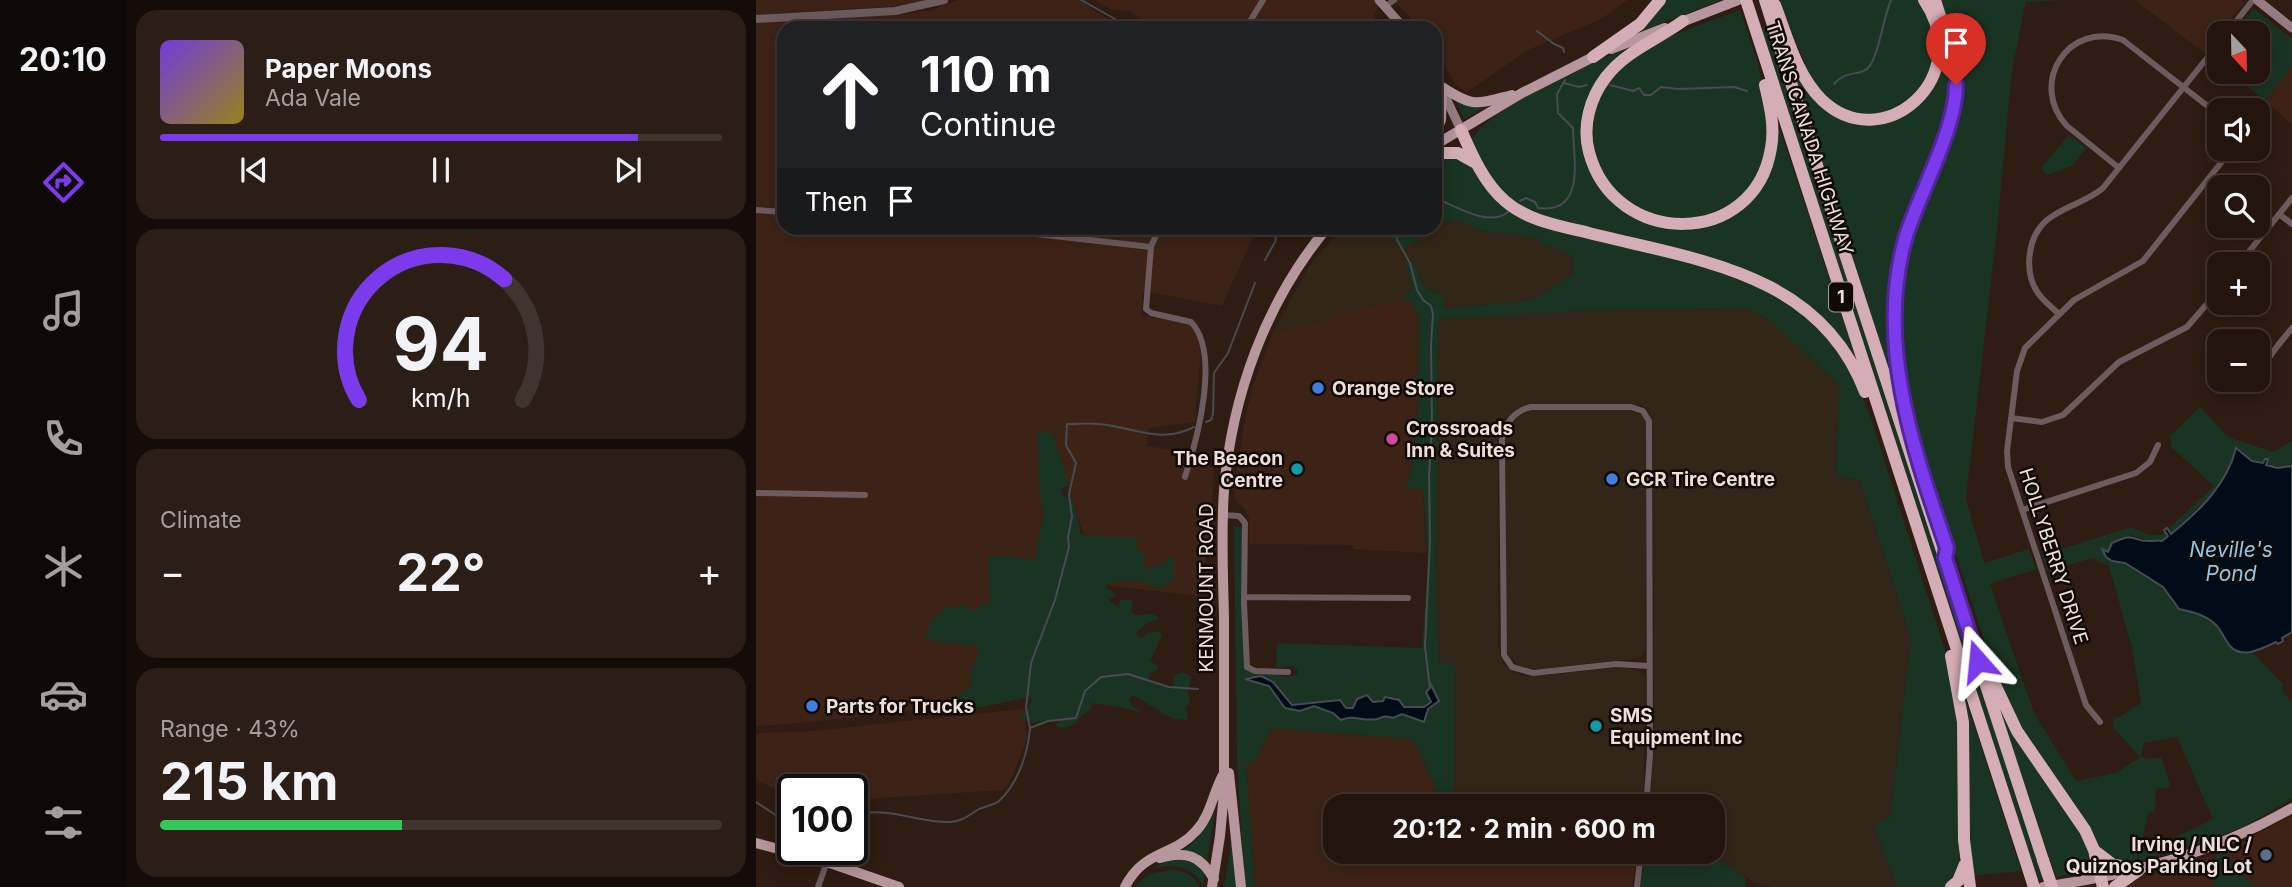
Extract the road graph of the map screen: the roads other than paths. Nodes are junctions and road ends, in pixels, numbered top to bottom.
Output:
1 (944, 0) edge
2 (1263, 0) edge
3 (1394, 0) edge
4 (1660, 0) edge
5 (1738, 0) edge
6 (1746, 0) edge
7 (1765, 0) edge
8 (1773, 0) edge
9 (1924, 0) edge
10 (1932, 0) edge
11 (2255, 0) edge
12 (1382, 3) edge
13 (1774, 15) junction
14 (756, 19) edge
15 (1250, 21) edge
16 (1398, 21) edge
17 (1683, 21) junction
18 (2237, 21) edge
19 (1753, 23) junction
20 (1937, 23) junction
21 (2292, 28) edge
22 (1593, 57) junction
23 (2207, 58) edge
24 (2184, 86) junction
25 (1442, 87) joint
26 (1522, 93) junction
27 (2207, 105) edge
28 (1461, 130) junction
29 (1442, 141) edge
30 (1442, 153) edge
31 (2222, 161) edge
32 (1479, 167) junction
33 (2119, 168) junction
34 (2292, 198) edge
35 (756, 210) edge
36 (777, 212) edge
37 (2279, 214) junction
38 (2292, 224) edge
39 (1046, 235) edge
40 (1156, 235) edge
41 (1322, 235) edge
42 (1152, 247) junction
43 (2249, 252) edge
44 (2207, 304) edge
45 (2058, 313) junction
46 (2292, 328) edge
47 (2270, 356) edge
48 (2011, 418) junction
49 (2158, 445) dead end
50 (1185, 477) dead end
51 (756, 493) edge
52 (866, 495) dead end
53 (2022, 510) junction
54 (1223, 515) junction
55 (1947, 562) junction
56 (1932, 575) junction
57 (1245, 597) junction
58 (1408, 598) dead end
59 (1649, 666) junction
60 (1288, 672) dead end
61 (2100, 722) dead end
62 (1224, 747) junction
63 (1224, 773) junction
64 (1647, 794) edge
65 (2292, 808) edge
66 (756, 843) edge
67 (777, 849) edge
68 (2094, 850) junction
69 (1640, 864) edge
70 (1965, 864) junction
71 (826, 865) edge
72 (836, 865) edge
73 (2138, 870) junction
74 (1213, 883) edge
75 (2102, 883) edge
76 (818, 887) edge
77 (899, 887) edge
78 (1125, 887) edge
79 (1131, 887) edge
80 (1241, 887) edge
81 (1637, 887) edge
82 (1951, 887) edge
83 (1970, 887) edge
84 (2034, 887) edge
85 (2042, 887) edge
86 (2052, 887) edge
87 (2115, 887) edge

1 - 14 street
2 - 15 street
3 - 12 street
4 - 22 highway
5 - 17 main road
6 - 19 highway, TRANS CANADA HIGHWAY / 1
7 - 13 highway, TRANS CANADA HIGHWAY / 1
8 - 13 highway
9 - 20 highway
10 - 20 highway
10 - 55 highway
11 - 18 street
11 - 21 main road
12 - 16 main road
13 - 20 highway
13 - 55 highway, TRANS CANADA HIGHWAY / 1
17 - 19 highway
17 - 22 main road
19 - 56 highway, TRANS CANADA HIGHWAY / 1
22 - 26 main road
23 - 24 street
24 - 27 street
24 - 33 street
24 - 33 street
25 - 26 main road
25 - 28 main road
26 - 28 main road
28 - 29 main road
28 - 32 highway
30 - 32 highway
31 - 45 street, HOLLYBERRY DRIVE
32 - 56 highway
33 - 45 street
34 - 37 street
35 - 36 street
37 - 38 street
37 - 43 street
39 - 42 street
40 - 42 street
41 - 54 main road, KENMOUNT ROAD
42 - 50 street
44 - 48 street
45 - 48 street, HOLLYBERRY DRIVE
46 - 47 street
48 - 53 street, HOLLYBERRY DRIVE
49 - 53 street
51 - 52 street
53 - 61 street, HOLLYBERRY DRIVE
54 - 57 street
54 - 62 main road, KENMOUNT ROAD
55 - 68 highway
55 - 86 highway, TRANS CANADA HIGHWAY / 1, bridge
56 - 70 highway
56 - 84 highway, TRANS CANADA HIGHWAY / 1
57 - 58 street
57 - 60 street
59 - 59 street
59 - 64 street
62 - 63 main road, KENMOUNT ROAD
62 - 80 main road
63 - 74 main road, KENMOUNT ROAD
63 - 78 main road
65 - 73 main road
66 - 67 main road
68 - 73 highway
68 - 75 highway
69 - 81 street
70 - 82 highway
70 - 83 highway
71 - 76 street
72 - 77 main road
73 - 75 main road
73 - 87 highway
74 - 79 main road
75 - 85 main road

